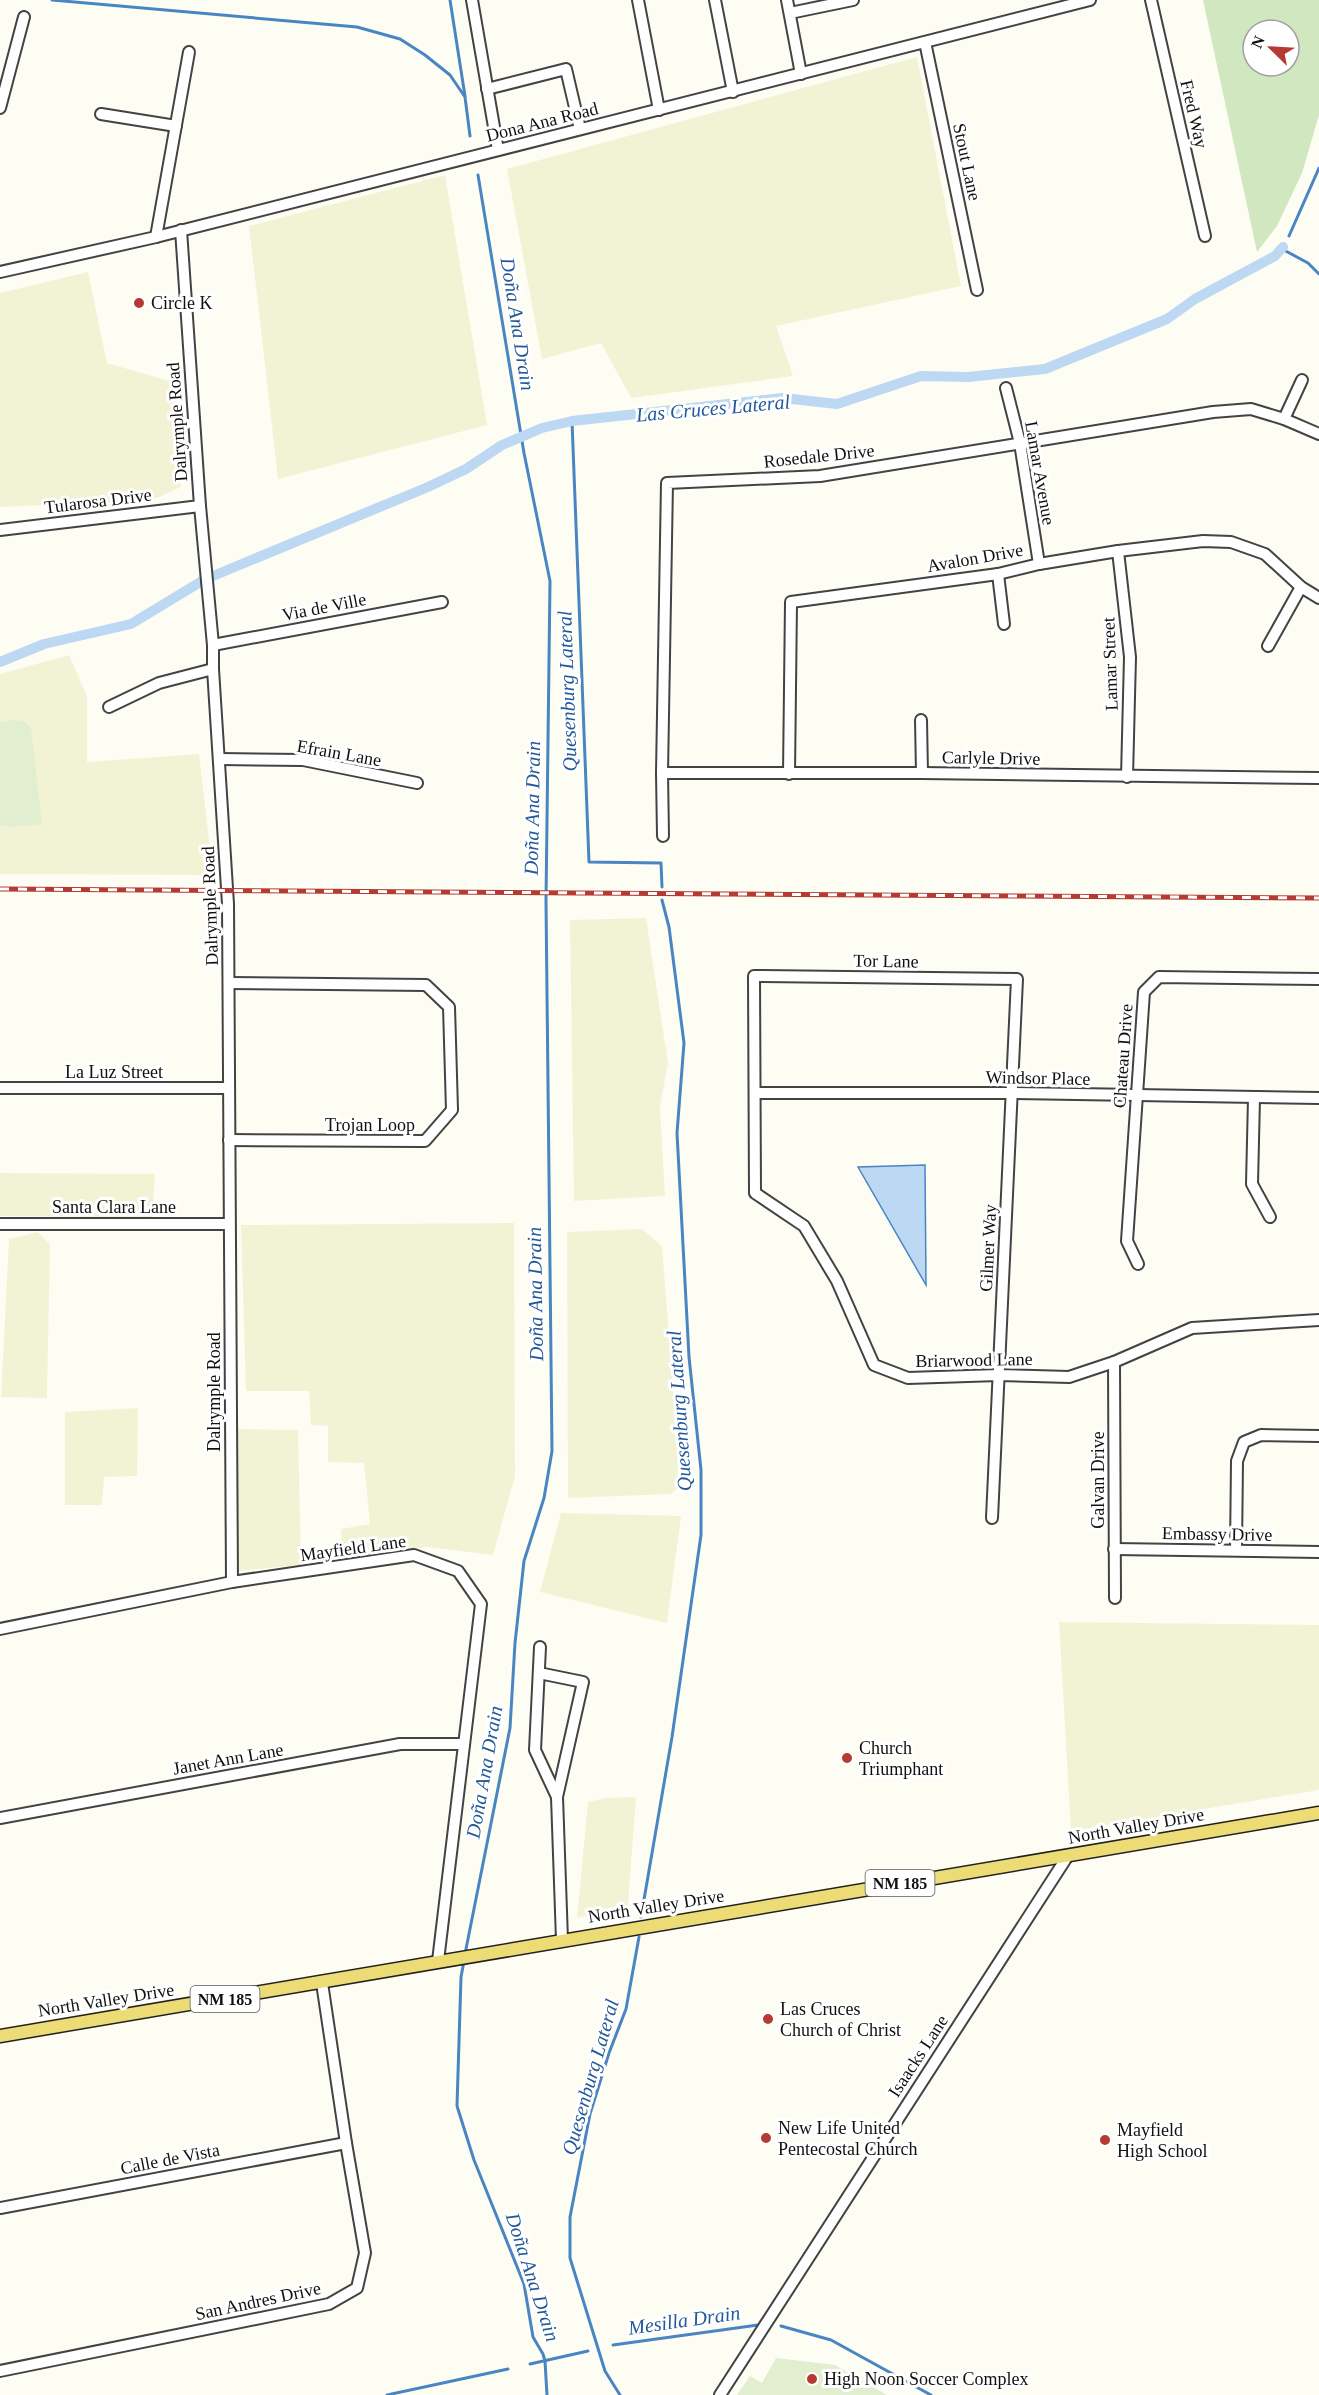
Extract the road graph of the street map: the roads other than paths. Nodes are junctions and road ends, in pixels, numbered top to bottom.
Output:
1 (472, 0) edge
2 (638, 0) edge
3 (716, 0) edge
4 (787, 0) edge
5 (853, 0) edge
6 (1090, 0) edge
7 (1151, 0) edge
8 (1078, 1) edge
9 (790, 12) junction
10 (24, 17) dead end
11 (924, 42) junction
12 (189, 52) dead end
13 (801, 74) junction
14 (487, 89) junction
15 (733, 92) junction
16 (1, 102) edge
17 (658, 110) junction
18 (101, 114) dead end
19 (176, 126) junction
20 (580, 129) junction
21 (498, 150) junction
22 (181, 230) junction
23 (1205, 236) dead end
24 (156, 237) junction
25 (0, 272) edge
26 (976, 290) dead end
27 (1302, 380) dead end
28 (1005, 388) dead end
29 (1284, 419) junction
30 (1319, 434) edge
31 (1020, 443) junction
32 (200, 506) junction
33 (0, 530) edge
34 (1118, 551) junction
35 (1039, 564) junction
36 (998, 574) junction
37 (1301, 587) junction
38 (1319, 598) edge
39 (442, 602) dead end
40 (1004, 624) dead end
41 (213, 645) junction
42 (1268, 646) dead end
43 (213, 669) junction
44 (109, 707) dead end
45 (921, 720) dead end
46 (220, 759) junction
47 (662, 773) junction
48 (921, 773) junction
49 (789, 774) junction
50 (1127, 777) junction
51 (1319, 778) edge
52 (417, 783) dead end
53 (663, 836) dead end
54 (754, 976) joint
55 (1017, 979) joint
56 (1319, 979) edge
57 (229, 983) junction
58 (0, 1088) edge
59 (229, 1088) junction
60 (756, 1093) junction
61 (1012, 1093) junction
62 (1136, 1096) junction
63 (1254, 1098) junction
64 (1319, 1098) edge
65 (229, 1140) junction
66 (1270, 1217) dead end
67 (0, 1224) edge
68 (229, 1224) junction
69 (1138, 1264) dead end
70 (1319, 1320) edge
71 (1114, 1362) junction
72 (998, 1375) junction
73 (1319, 1436) edge
74 (992, 1518) dead end
75 (1114, 1550) junction
76 (1236, 1550) junction
77 (1319, 1552) edge
78 (232, 1582) junction
79 (1114, 1598) dead end
80 (0, 1629) edge
81 (540, 1647) dead end
82 (539, 1673) junction
83 (464, 1744) junction
84 (557, 1797) junction
85 (1319, 1813) edge
86 (0, 1818) edge
87 (1067, 1857) junction
88 (562, 1940) junction
89 (443, 1960) junction
90 (322, 1983) junction
91 (0, 2036) edge
92 (346, 2143) junction
93 (0, 2208) edge
94 (0, 2371) edge
95 (720, 2395) edge

1 - 14 street
2 - 17 street
3 - 15 street
4 - 9 street
5 - 9 street
6 - 8 street, Dona Ana Road
7 - 23 street, Fred Way
8 - 11 street, Dona Ana Road
9 - 13 street
10 - 16 street
11 - 13 street, Dona Ana Road
11 - 26 street, Stout Lane
12 - 19 street
13 - 15 street, Dona Ana Road
14 - 20 street
14 - 21 street
15 - 17 street, Dona Ana Road
17 - 20 street, Dona Ana Road
18 - 19 street
19 - 24 street
20 - 21 street, Dona Ana Road
21 - 22 street, Dona Ana Road
22 - 24 street, Dona Ana Road
22 - 32 street, Dalrymple Road
24 - 25 street, Dona Ana Road
27 - 29 street
28 - 31 street, Lamar Avenue
29 - 30 street, Rosedale Drive
29 - 31 street, Rosedale Drive
31 - 35 street, Lamar Avenue
31 - 47 street, Rosedale Drive
32 - 33 street, Tularosa Drive
32 - 41 street, Dalrymple Road
34 - 35 street, Avalon Drive
34 - 37 street, Avalon Drive
34 - 50 street, Lamar Street
35 - 36 street, Avalon Drive
36 - 40 street
36 - 49 street, Avalon Drive
37 - 38 street, Avalon Drive
37 - 42 street
39 - 41 street, Via de Ville
41 - 43 street, Dalrymple Road
43 - 44 street
43 - 46 street, Dalrymple Road
45 - 48 street
46 - 52 street, Efrain Lane
46 - 57 street, Dalrymple Road
47 - 49 street, Carlyle Drive
47 - 53 street, Rosedale Drive
48 - 49 street, Carlyle Drive
48 - 50 street, Carlyle Drive
50 - 51 street, Carlyle Drive
54 - 55 street, Tor Lane
54 - 60 street, Briarwood Lane
55 - 61 street, Gilmer Way
56 - 62 street, Chateau Drive
57 - 59 street, Dalrymple Road
57 - 65 street, Trojan Loop
58 - 59 street, La Luz Street
59 - 65 street, Dalrymple Road
60 - 61 street, Windsor Place
60 - 72 street, Briarwood Lane
61 - 62 street, Windsor Place
61 - 72 street, Gilmer Way
62 - 63 street, Windsor Place
62 - 69 street, Chateau Drive
63 - 64 street, Windsor Place
63 - 66 street
65 - 68 street, Dalrymple Road
67 - 68 street, Santa Clara Lane
68 - 78 street, Dalrymple Road
70 - 71 street, Briarwood Lane
71 - 72 street, Briarwood Lane
71 - 75 street, Galvan Drive
72 - 74 street, Gilmer Way
73 - 76 street
75 - 76 street, Embassy Drive
75 - 79 street, Galvan Drive
76 - 77 street, Embassy Drive
78 - 80 street, Mayfield Lane
78 - 83 street, Mayfield Lane
81 - 82 street
82 - 84 street
82 - 84 street
83 - 86 street, Janet Ann Lane
83 - 89 street, Mayfield Lane
84 - 88 street
85 - 87 main road, North Valley Drive / NM 185
87 - 88 main road, North Valley Drive / NM 185
87 - 95 street, Isaacks Lane
88 - 89 main road, North Valley Drive / NM 185
89 - 90 main road, North Valley Drive / NM 185
90 - 91 main road, North Valley Drive / NM 185
90 - 92 street, San Andres Drive
92 - 93 street, Calle de Vista
92 - 94 street, San Andres Drive

